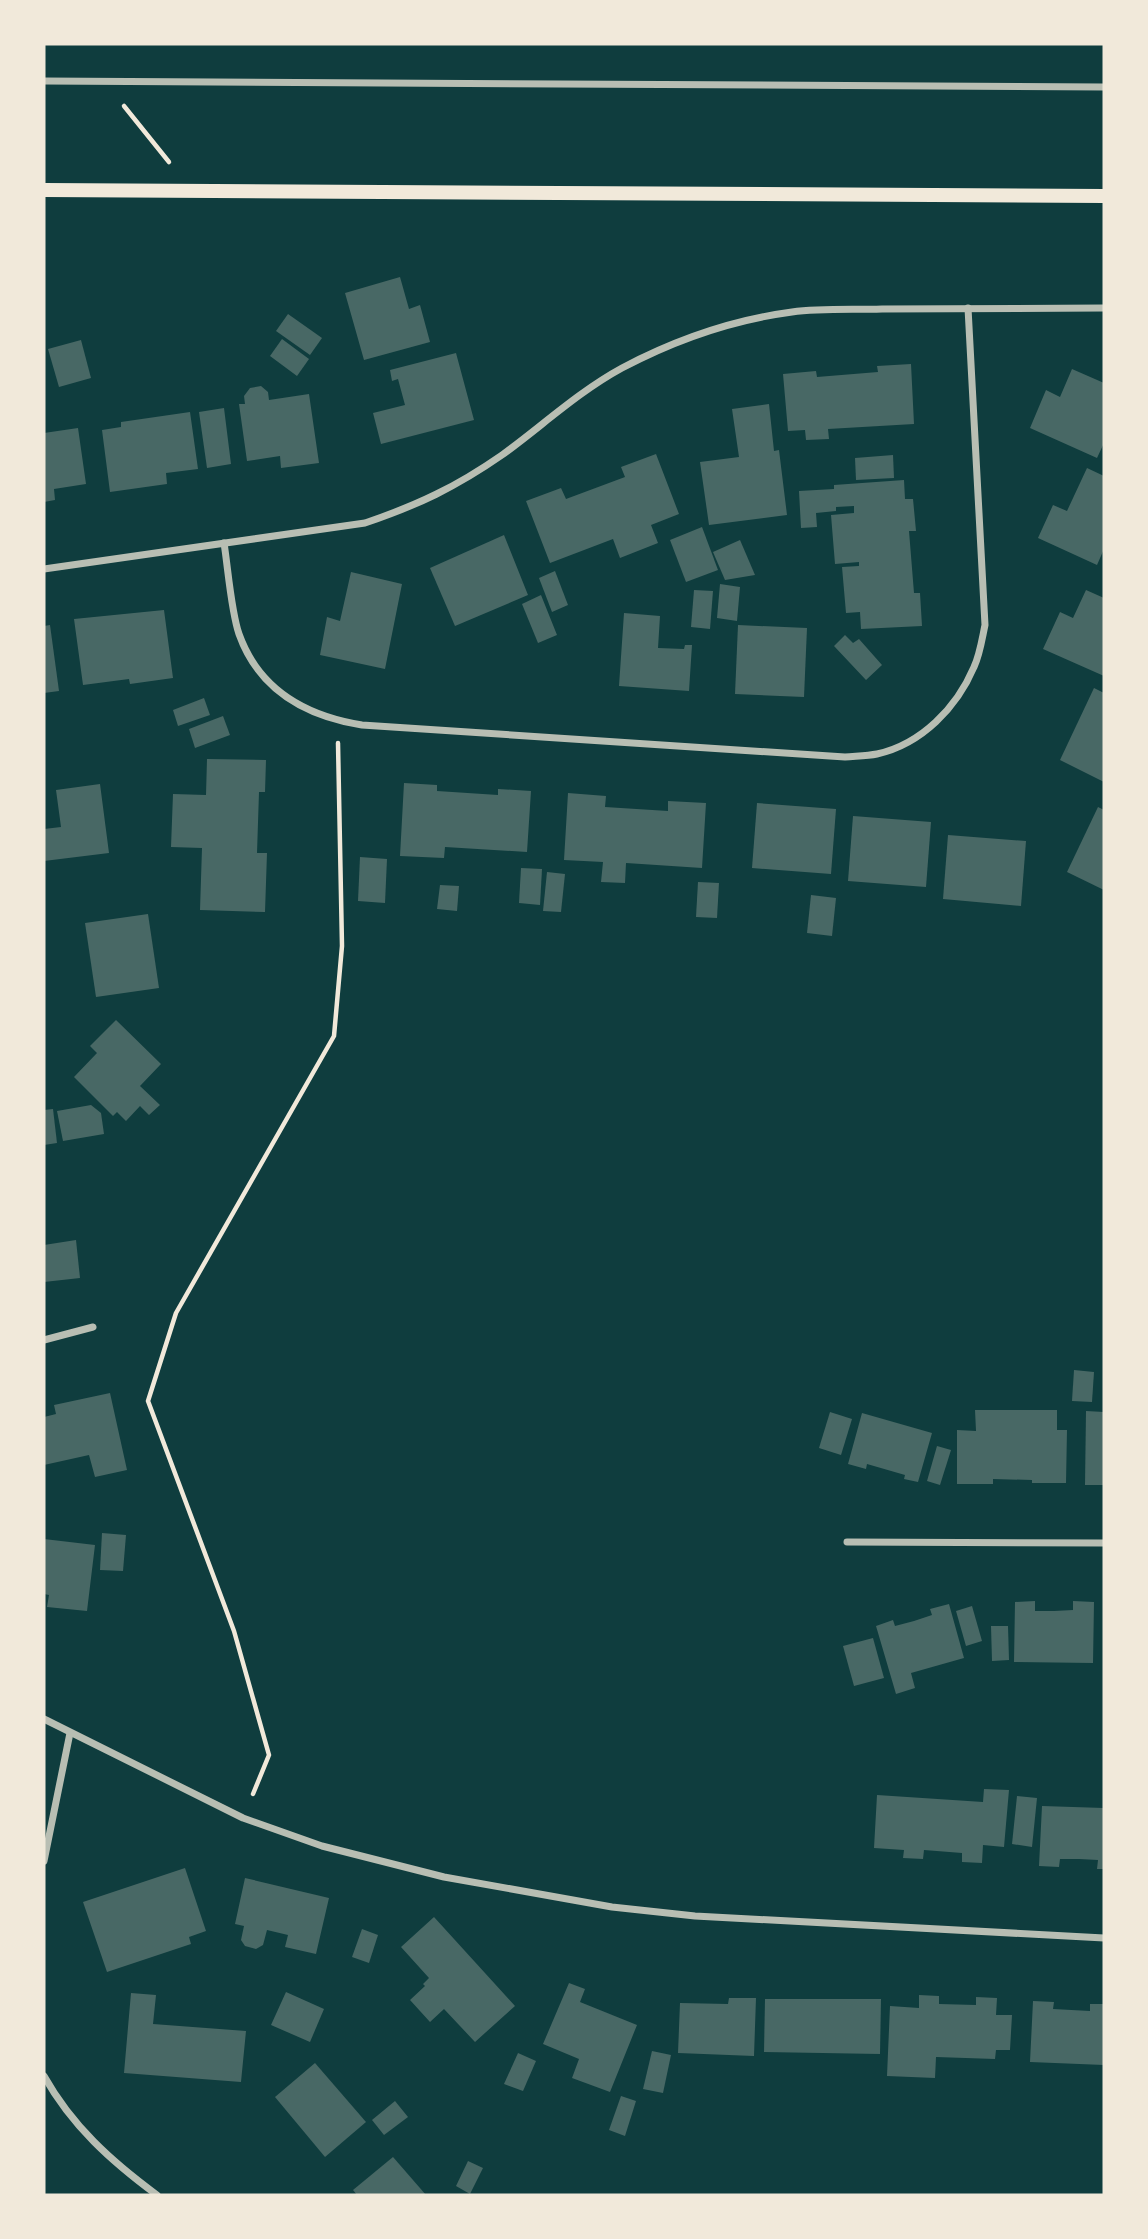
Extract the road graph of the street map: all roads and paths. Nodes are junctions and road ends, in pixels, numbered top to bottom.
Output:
1 (44, 81) edge
2 (104, 81) junction
3 (1104, 87) edge
4 (44, 190) edge
5 (191, 190) junction
6 (1104, 196) edge
7 (968, 308) junction
8 (1104, 308) edge
9 (224, 543) junction
10 (44, 569) edge
11 (338, 721) junction
12 (93, 1327) dead end
13 (44, 1340) edge
14 (847, 1542) dead end
15 (1104, 1542) edge
16 (44, 1719) edge
17 (69, 1733) junction
18 (243, 1818) junction
19 (44, 1861) edge
20 (1104, 1938) edge
21 (44, 2076) edge
22 (157, 2195) edge

1 - 2 street
2 - 3 street
2 - 5 path
4 - 5 main road
5 - 6 main road
7 - 8 street
7 - 9 street
7 - 11 street
9 - 10 street
9 - 11 street
11 - 18 path
12 - 13 street
14 - 15 street
16 - 17 street
17 - 18 street
17 - 19 street
18 - 20 street
21 - 22 street

